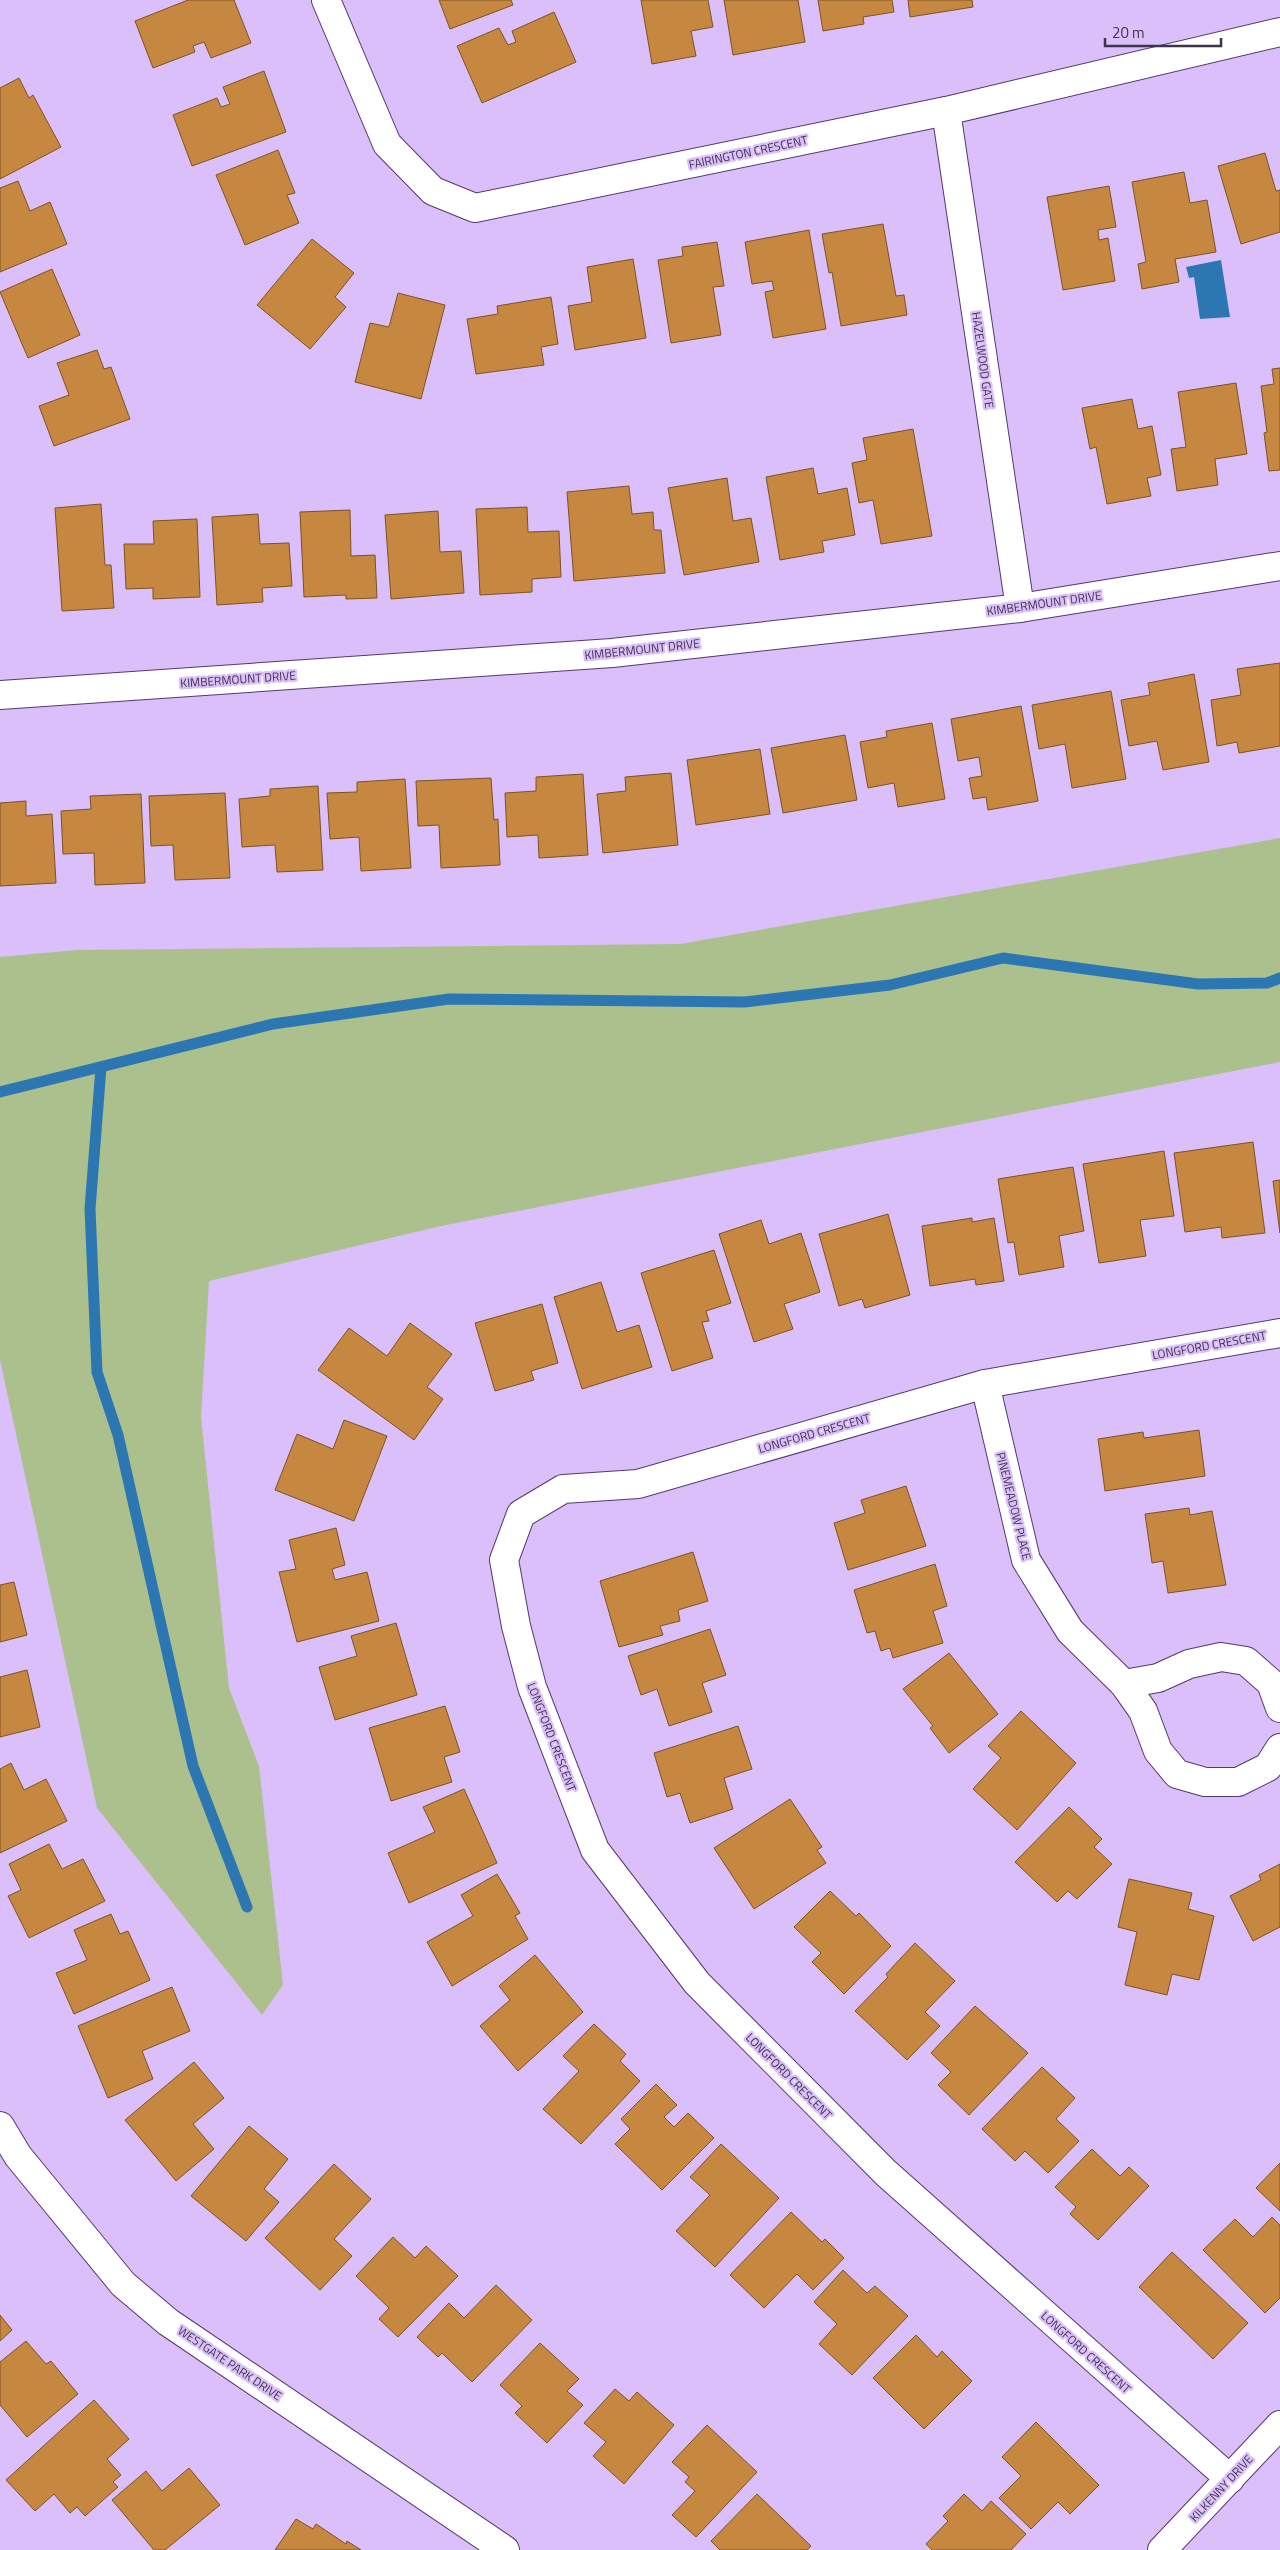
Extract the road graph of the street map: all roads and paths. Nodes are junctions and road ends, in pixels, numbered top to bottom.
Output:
1 (326, 0) edge
2 (1280, 32) edge
3 (946, 111) junction
4 (1280, 566) edge
5 (1020, 608) junction
6 (0, 695) edge
7 (1280, 1333) edge
8 (985, 1384) junction
9 (1124, 1684) junction
10 (1280, 1708) edge
11 (1280, 1748) edge
12 (0, 2126) edge
13 (1280, 2425) edge
14 (1230, 2480) junction
15 (504, 2550) edge
16 (1162, 2550) edge

1 - 3 street, FAIRINGTON CRESCENT
2 - 3 street, FAIRINGTON CRESCENT
3 - 5 street, HAZELWOOD GATE
4 - 5 street, KIMBERMOUNT DRIVE
5 - 6 street, KIMBERMOUNT DRIVE
7 - 8 street, LONGFORD CRESCENT
8 - 9 street, PINEMEADOW PLACE
8 - 14 street, LONGFORD CRESCENT
9 - 10 street
9 - 11 street, PINEMEADOW PLACE
12 - 15 street, WESTGATE PARK DRIVE
13 - 14 street, KILKENNY DRIVE
14 - 16 street, KILKENNY DRIVE

